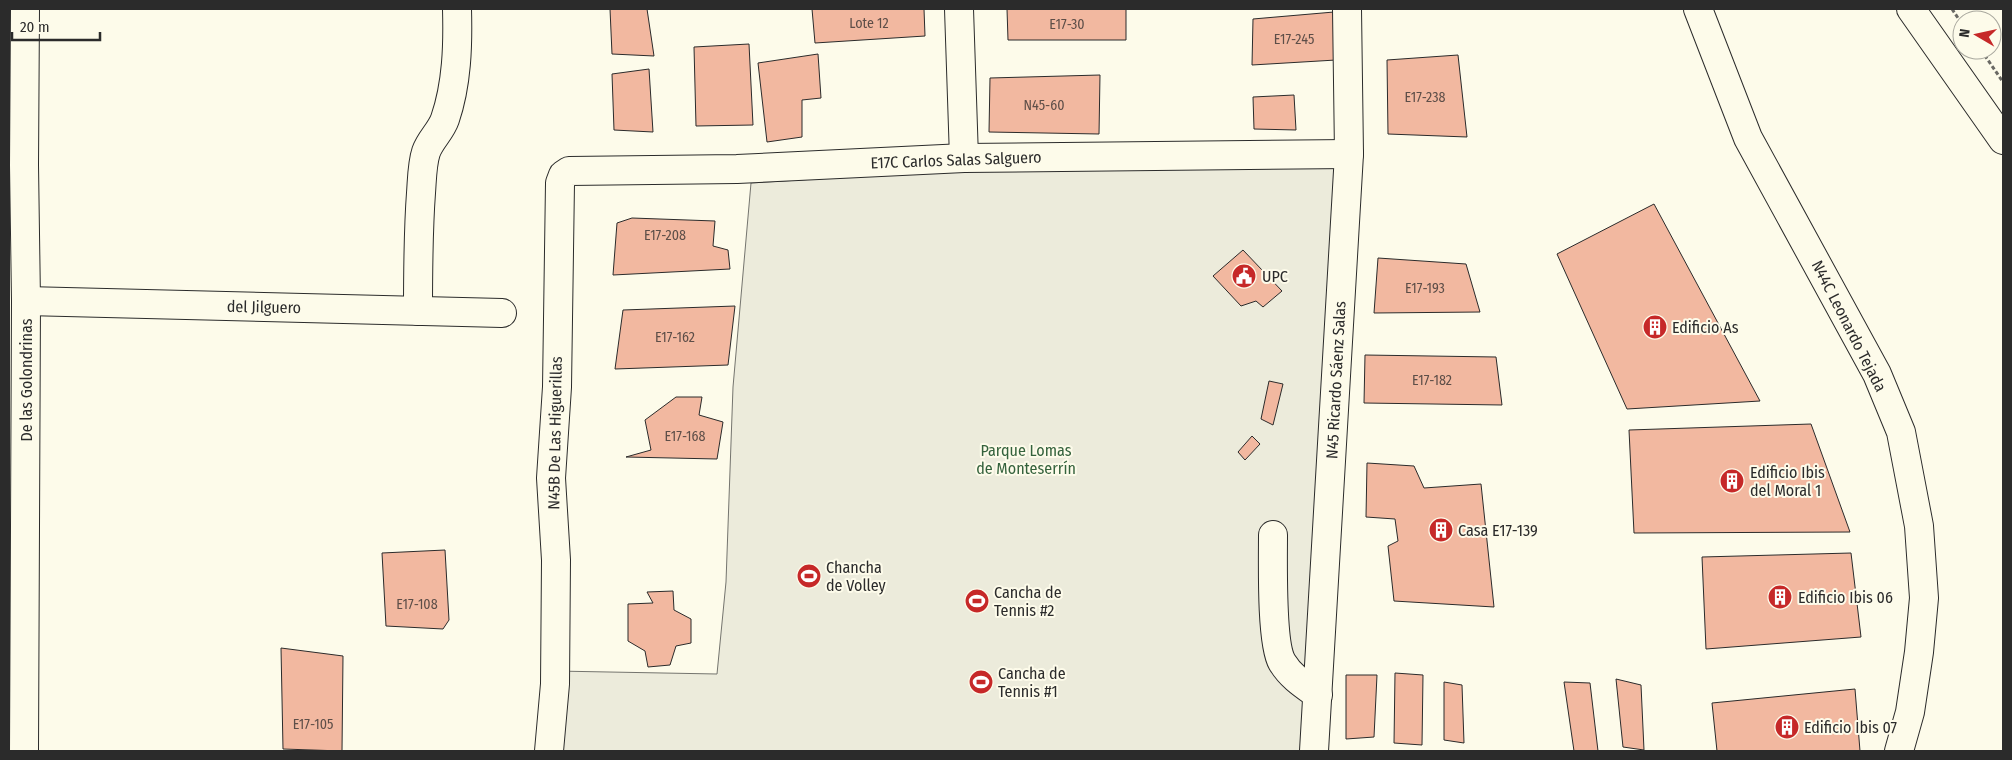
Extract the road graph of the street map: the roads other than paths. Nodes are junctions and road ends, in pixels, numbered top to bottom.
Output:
1 (25, 9) edge
2 (456, 9) edge
3 (959, 9) edge
4 (1347, 9) edge
5 (1698, 9) edge
6 (1911, 9) edge
7 (2003, 140) edge
8 (1349, 154) junction
9 (964, 158) junction
10 (16, 166) edge
11 (563, 175) joint
12 (26, 301) junction
13 (418, 311) junction
14 (502, 314) dead end
15 (1272, 536) dead end
16 (1318, 695) junction
17 (19, 737) edge
18 (549, 751) edge
19 (1314, 751) edge
20 (1899, 751) edge

1 - 10 street, De las Golondrinas
2 - 13 street
3 - 9 street
4 - 8 street, N45 Ricardo Sáenz Salas
5 - 20 street, N44C Leonardo Tejada
6 - 7 street
8 - 9 street, E17C Carlos Salas Salguero
8 - 16 street, N45 Ricardo Sáenz Salas
9 - 11 street, E17C Carlos Salas Salguero
10 - 12 street, De las Golondrinas
11 - 18 street, N45B De Las Higuerillas
12 - 13 street, del Jilguero
12 - 17 street, De las Golondrinas
13 - 14 street, del Jilguero
15 - 16 street
16 - 19 street, N45 Ricardo Sáenz Salas

